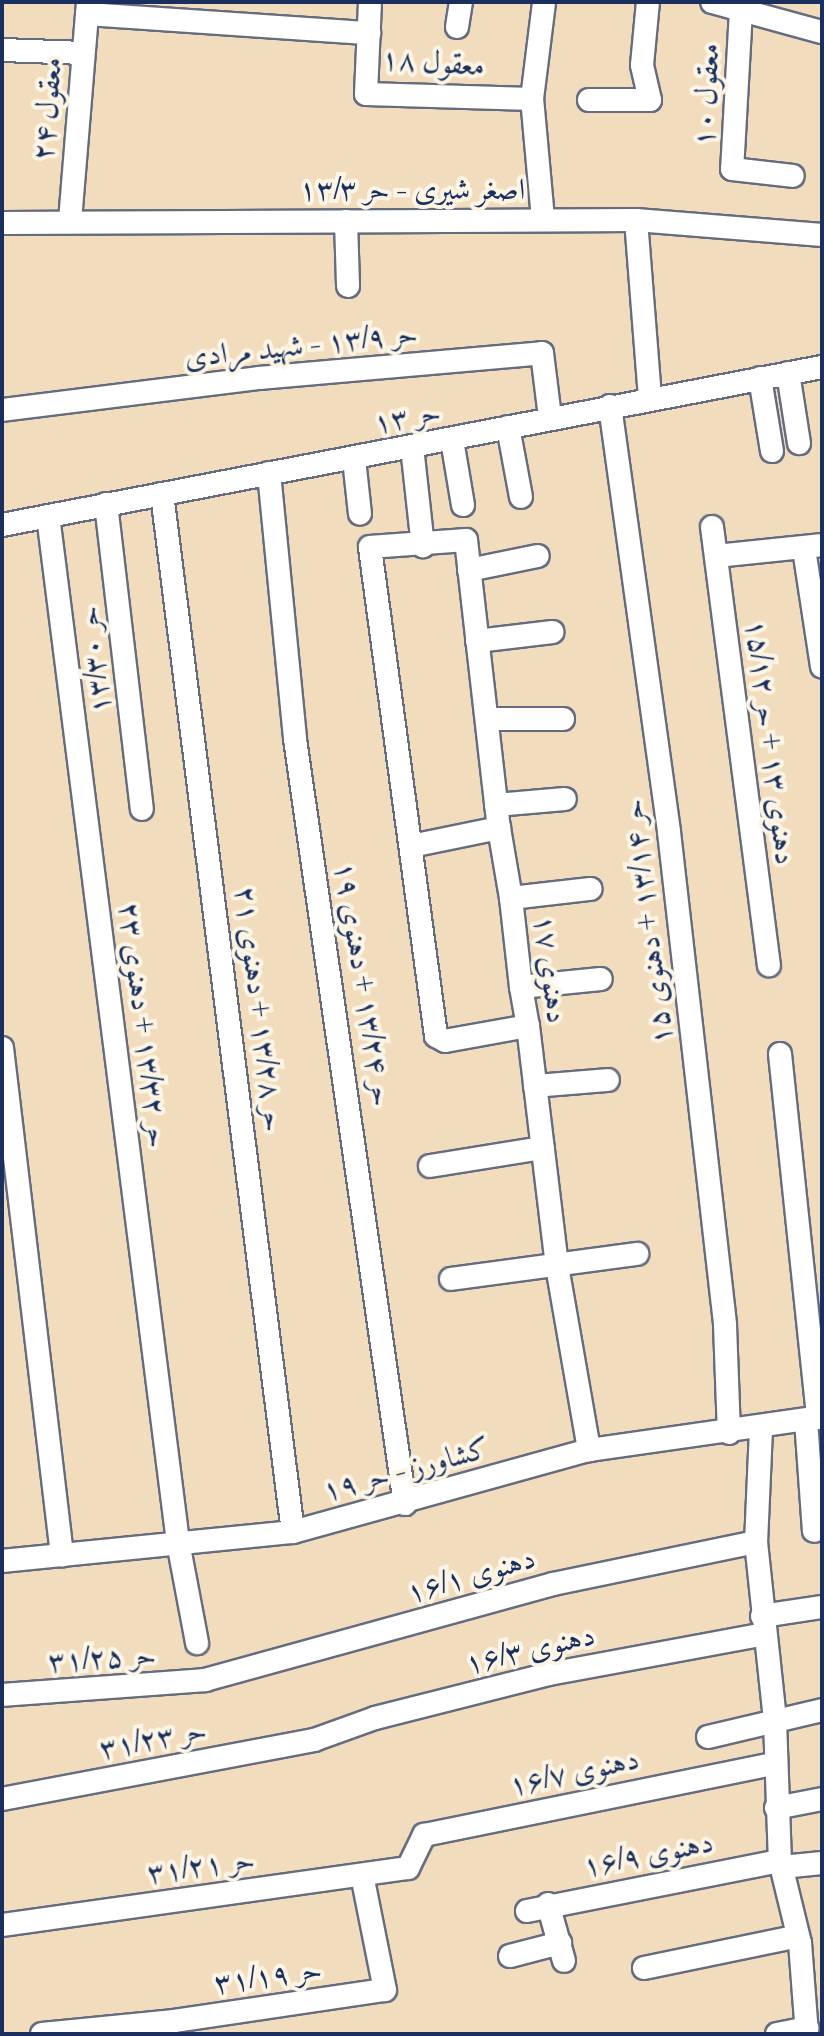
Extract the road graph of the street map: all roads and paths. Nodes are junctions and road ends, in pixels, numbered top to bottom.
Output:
1 (370, 2) edge
2 (461, 2) edge
3 (544, 2) edge
4 (648, 2) edge
5 (712, 2) edge
6 (88, 8) edge
7 (741, 10) junction
8 (457, 27) dead end
9 (822, 32) edge
10 (369, 33) junction
11 (2, 50) edge
12 (82, 53) junction
13 (532, 99) junction
14 (589, 100) dead end
15 (793, 176) dead end
16 (543, 219) junction
17 (636, 220) junction
18 (70, 221) junction
19 (346, 221) junction
20 (2, 223) edge
21 (822, 235) edge
22 (348, 286) dead end
23 (822, 367) edge
24 (788, 373) junction
25 (760, 378) junction
26 (650, 397) junction
27 (610, 406) junction
28 (2, 410) edge
29 (550, 417) junction
30 (508, 427) junction
31 (452, 440) junction
32 (799, 443) dead end
33 (412, 447) junction
34 (772, 451) dead end
35 (354, 459) junction
36 (269, 473) junction
37 (162, 494) junction
38 (521, 497) dead end
39 (106, 504) junction
40 (463, 505) dead end
41 (360, 514) dead end
42 (48, 516) junction
43 (2, 525) edge
44 (712, 527) dead end
45 (423, 546) junction
46 (813, 547) edge
47 (538, 556) dead end
48 (716, 556) junction
49 (469, 570) junction
50 (552, 632) dead end
51 (477, 641) junction
52 (822, 667) edge
53 (489, 719) junction
54 (563, 719) dead end
55 (565, 799) dead end
56 (496, 805) junction
57 (142, 809) dead end
58 (499, 828) junction
59 (411, 846) junction
60 (590, 889) dead end
61 (511, 898) junction
62 (769, 965) dead end
63 (601, 979) dead end
64 (521, 987) junction
65 (528, 1026) junction
66 (2, 1048) edge
67 (780, 1054) dead end
68 (608, 1080) dead end
69 (535, 1086) junction
70 (543, 1148) junction
71 (430, 1166) dead end
72 (637, 1254) dead end
73 (557, 1266) junction
74 (451, 1279) dead end
75 (815, 1418) edge
76 (761, 1429) junction
77 (729, 1433) junction
78 (589, 1450) junction
79 (405, 1504) junction
80 (814, 1531) dead end
81 (293, 1532) junction
82 (178, 1542) junction
83 (756, 1542) junction
84 (62, 1555) junction
85 (2, 1561) edge
86 (822, 1607) edge
87 (763, 1625) junction
88 (197, 1643) dead end
89 (205, 1680) joint
90 (2, 1695) edge
91 (822, 1710) edge
92 (775, 1720) junction
93 (708, 1737) dead end
94 (314, 1740) joint
95 (773, 1764) junction
96 (2, 1799) edge
97 (822, 1799) edge
98 (776, 1808) junction
99 (822, 1863) edge
100 (781, 1864) junction
101 (408, 1868) joint
102 (362, 1875) junction
103 (2, 1925) edge
104 (798, 1936) junction
105 (510, 1956) dead end
106 (644, 1968) dead end
107 (813, 1996) edge
108 (807, 2031) edge
109 (42, 2034) edge
110 (777, 2034) edge

1 - 10 street, معقول ۱۸
2 - 8 street
3 - 13 street
4 - 14 street
5 - 7 street
6 - 10 street
6 - 12 street, معقول ۲۴
7 - 9 street
7 - 15 street, معقول ۱۰
10 - 13 street, معقول ۱۸
11 - 12 street
12 - 18 street, معقول ۲۴
13 - 16 street
16 - 17 street, اصغر شیری - حر ۱۳/۳
16 - 19 street, اصغر شیری - حر ۱۳/۳
17 - 21 street, اصغر شیری - حر ۱۳/۳
17 - 26 street
18 - 19 street, اصغر شیری - حر ۱۳/۳
18 - 20 street, اصغر شیری - حر ۱۳/۳
19 - 22 street
23 - 24 street, حر ۱۳
24 - 25 street, حر ۱۳
24 - 32 street
25 - 26 street, حر ۱۳
25 - 34 street
26 - 27 street, حر ۱۳
27 - 29 street, حر ۱۳
27 - 77 street, حر ۱۳/۱۴ + دهنوی ۱۵
28 - 29 street, حر ۱۳/۹ - شهید مرادی
29 - 30 street, حر ۱۳
30 - 31 street, حر ۱۳
30 - 38 street
31 - 33 street, حر ۱۳
31 - 40 street
33 - 35 street, حر ۱۳
33 - 45 street
35 - 36 street, حر ۱۳
35 - 41 street
36 - 37 street, حر ۱۳
36 - 79 street, حر ۱۳/۲۴ + دهنوی ۱۹
37 - 39 street, حر ۱۳
37 - 81 street, حر ۱۳/۲۸ + دهنوی ۲۱
39 - 42 street, حر ۱۳
39 - 57 street, حر ۱۳/۳۰
42 - 43 street, حر ۱۳
42 - 82 street, حر ۱۳/۳۲ + دهنوی ۲۳
44 - 48 street, دهنوی ۱۳ + حر ۱۵/۱۲
45 - 49 street, دهنوی ۱۷
45 - 59 street
46 - 48 street
46 - 52 street
47 - 49 street
48 - 62 street, دهنوی ۱۳ + حر ۱۵/۱۲
49 - 51 street, دهنوی ۱۷
50 - 51 street
51 - 53 street, دهنوی ۱۷
53 - 54 street
53 - 56 street, دهنوی ۱۷
55 - 56 street
56 - 58 street, دهنوی ۱۷
58 - 59 street
58 - 61 street, دهنوی ۱۷
59 - 65 street
60 - 61 street
61 - 64 street, دهنوی ۱۷
63 - 64 street
64 - 65 street, دهنوی ۱۷
65 - 69 street, دهنوی ۱۷
66 - 84 street
67 - 75 street
68 - 69 street
69 - 70 street, دهنوی ۱۷
70 - 71 street
70 - 73 street, دهنوی ۱۷
72 - 73 street
73 - 74 street
73 - 78 street, دهنوی ۱۷
75 - 76 street, کشاورز - حر ۱۹
75 - 80 street
76 - 77 street, کشاورز - حر ۱۹
76 - 83 street
77 - 78 street, کشاورز - حر ۱۹
78 - 79 street, کشاورز - حر ۱۹
79 - 81 street, کشاورز - حر ۱۹
81 - 82 street, کشاورز - حر ۱۹
82 - 84 street, کشاورز - حر ۱۹
82 - 88 street, حر ۱۳/۳۲ + دهنوی ۲۳
83 - 87 street
83 - 89 street, دهنوی ۱۶/۱
84 - 85 street, کشاورز - حر ۱۹
86 - 87 street, دهنوی ۱۶/۳
87 - 92 street
87 - 94 street, دهنوی ۱۶/۳
89 - 90 street, حر ۳۱/۲۵
91 - 92 street
92 - 93 street
92 - 95 street
94 - 96 street, حر ۳۱/۲۳
95 - 98 street
95 - 101 street, دهنوی ۱۶/۷
97 - 98 street
98 - 100 street
99 - 100 street, دهنوی ۱۶/۹
100 - 104 street
100 - 105 street, دهنوی ۱۶/۹
101 - 102 street, حر ۳۱/۲۱
102 - 103 street, حر ۳۱/۲۱
102 - 109 street, حر ۳۱/۱۹
104 - 106 street
104 - 107 street
107 - 108 street
108 - 110 street

